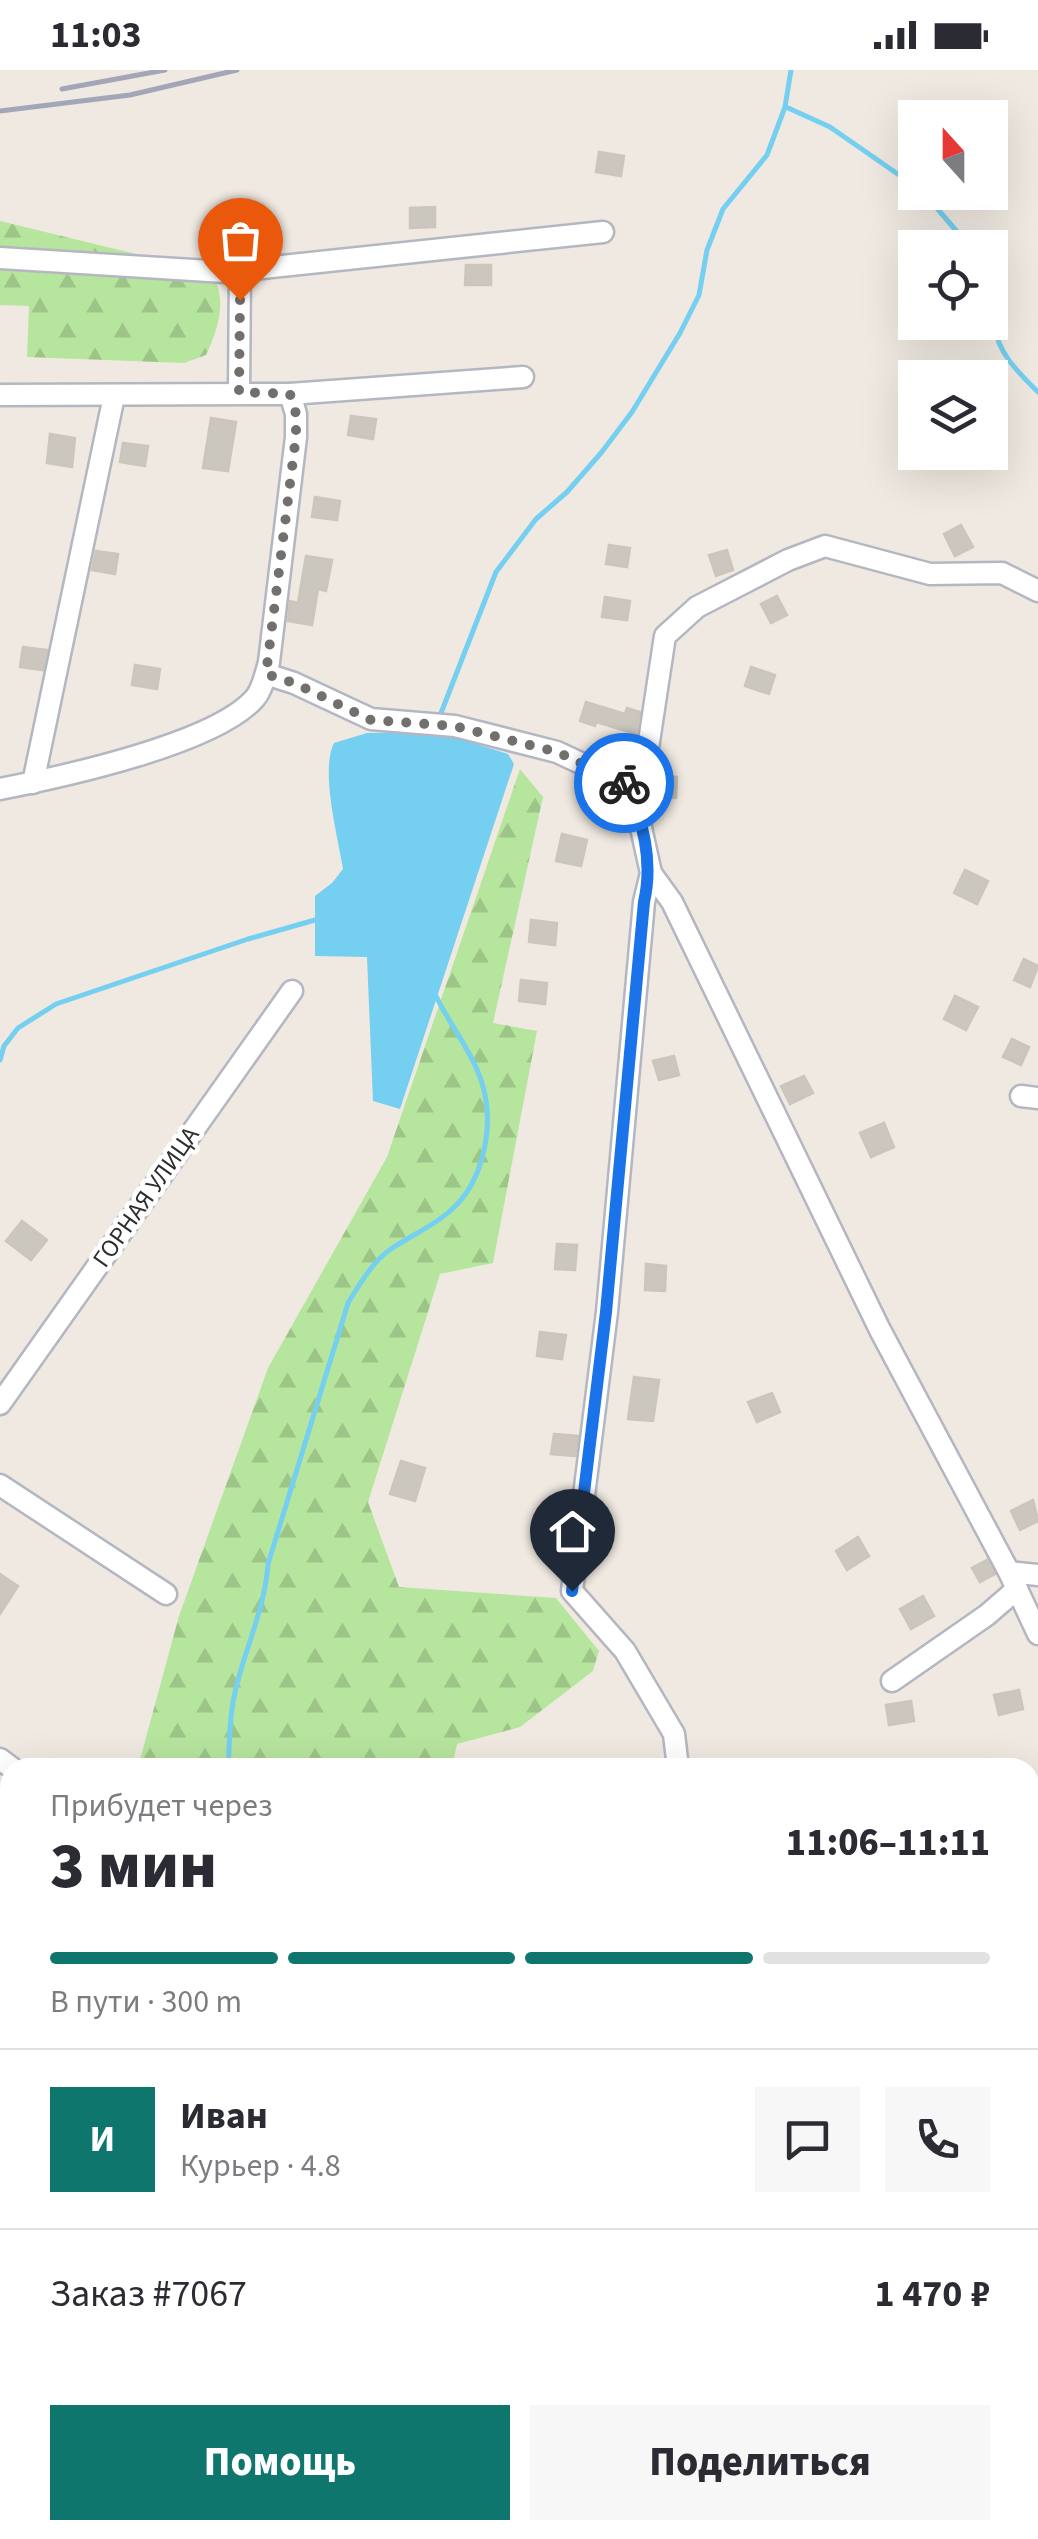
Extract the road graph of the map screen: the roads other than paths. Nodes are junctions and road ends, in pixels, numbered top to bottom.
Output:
1 (603, 232) dead end
2 (0, 258) edge
3 (240, 270) junction
4 (524, 377) dead end
5 (239, 392) junction
6 (290, 394) junction
7 (0, 395) edge
8 (114, 396) junction
9 (1038, 591) edge
10 (266, 674) junction
11 (33, 783) junction
12 (0, 790) edge
13 (638, 814) junction
14 (651, 874) junction
15 (292, 990) dead end
16 (0, 1404) edge
17 (0, 1485) edge
18 (1038, 1576) edge
19 (1013, 1581) junction
20 (166, 1594) dead end
21 (1038, 1634) edge
22 (892, 1681) dead end
23 (677, 1758) edge

1 - 3 street
2 - 3 street
3 - 5 street
4 - 6 street
5 - 6 street
5 - 8 street
6 - 10 street
7 - 8 street
8 - 11 street
9 - 13 street
10 - 11 street
10 - 13 street
11 - 12 street
13 - 14 street
14 - 19 street
14 - 23 street
15 - 16 street, ГОРНАЯ УЛИЦА
17 - 20 street
18 - 19 street
19 - 21 street
19 - 22 street

